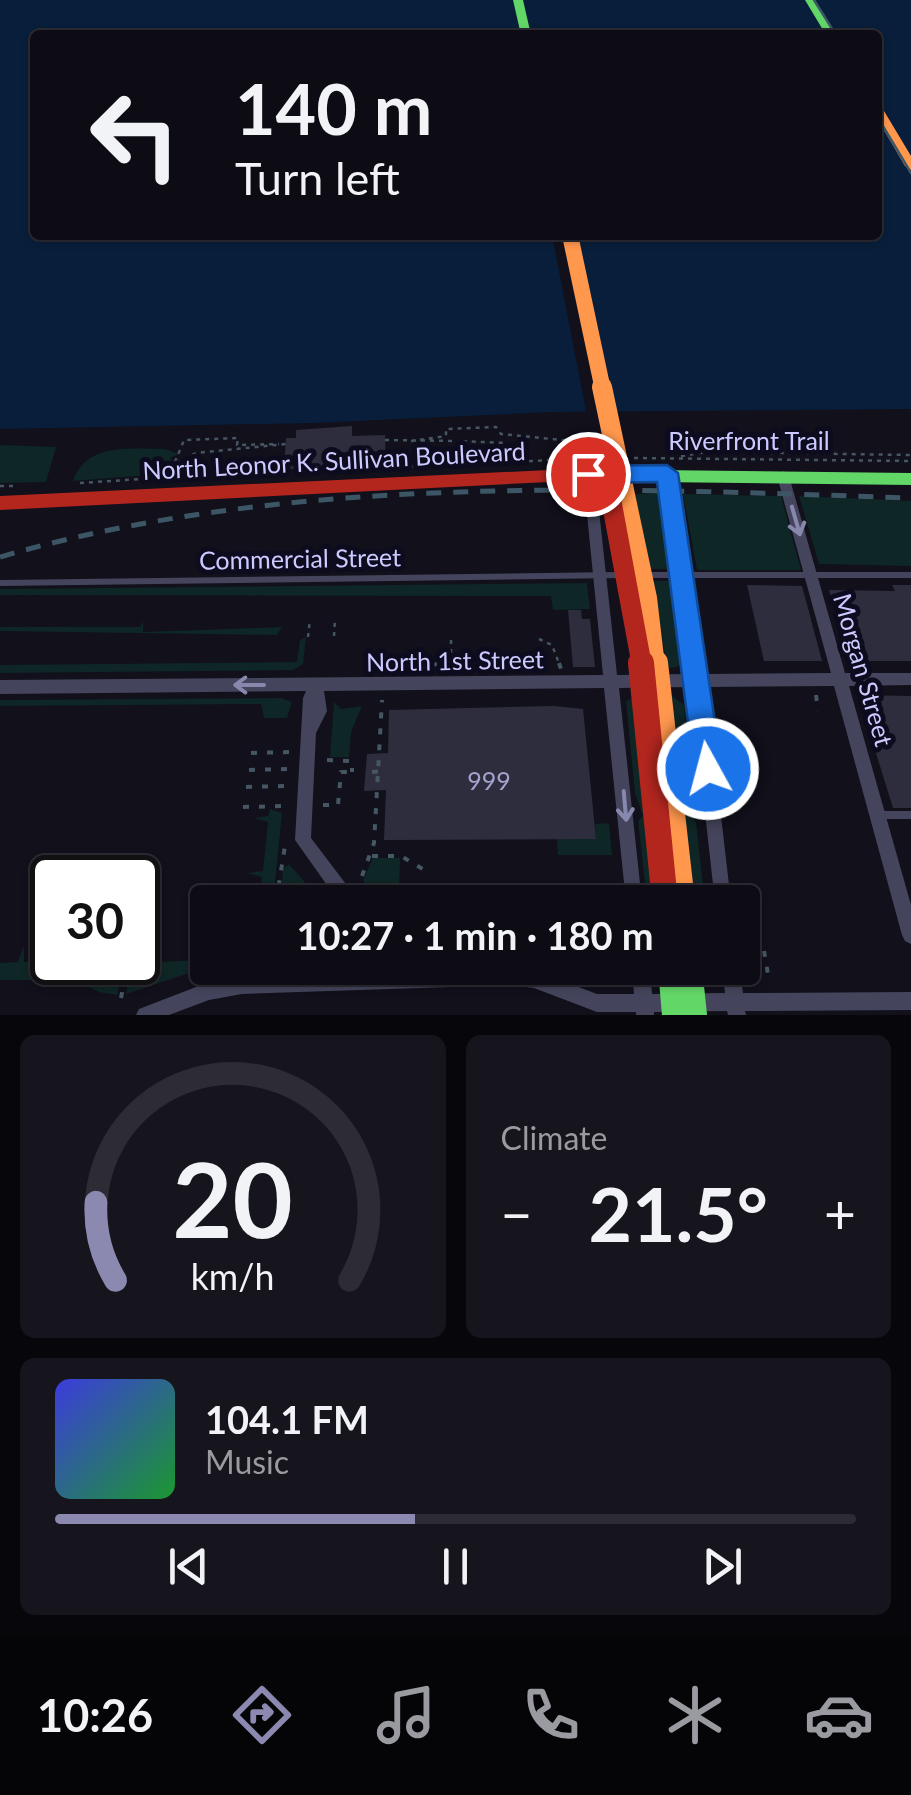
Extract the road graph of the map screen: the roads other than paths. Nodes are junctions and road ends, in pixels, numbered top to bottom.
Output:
1 (510, 0) edge
2 (518, 0) edge
3 (810, 0) edge
4 (516, 30) edge
5 (525, 30) edge
6 (828, 30) edge
7 (882, 118) edge
8 (911, 166) edge
9 (559, 240) edge
10 (571, 240) edge
11 (779, 468) junction
12 (667, 473) junction
13 (588, 474) junction
14 (911, 479) edge
15 (0, 503) edge
16 (601, 574) junction
17 (811, 575) junction
18 (911, 575) edge
19 (684, 576) junction
20 (0, 583) edge
21 (911, 679) edge
22 (840, 680) junction
23 (698, 681) junction
24 (613, 682) junction
25 (316, 684) junction
26 (0, 687) edge
27 (911, 814) edge
28 (878, 815) junction
29 (337, 885) edge
30 (632, 885) edge
31 (663, 885) edge
32 (680, 885) edge
33 (721, 885) edge
34 (911, 935) edge
35 (237, 985) edge
36 (546, 985) edge
37 (673, 985) edge
38 (691, 985) edge
39 (911, 1001) edge
40 (736, 1008) edge
41 (644, 1009) edge
42 (145, 1015) edge
43 (676, 1015) edge
44 (694, 1015) edge

1 - 4 main road
2 - 5 main road
3 - 6 main road
7 - 8 main road
9 - 31 main road, bridge
10 - 32 main road, bridge
11 - 12 main road, North Leonor K. Sullivan Boulevard
11 - 14 main road, North Leonor K. Sullivan Boulevard
11 -> 17 street, Morgan Street
12 - 13 main road, North Leonor K. Sullivan Boulevard
12 - 19 street
13 - 15 main road, North Leonor K. Sullivan Boulevard
13 - 16 street
16 - 19 lane, Commercial Street
16 - 20 lane, Commercial Street
16 - 24 street
17 - 18 lane, Commercial Street
17 - 19 lane, Commercial Street
17 - 22 street, Morgan Street
19 - 23 street
21 - 22 street, North 1st Street
22 - 23 street, North 1st Street
22 - 28 street, Morgan Street
23 - 24 street, North 1st Street
23 - 33 street
24 - 25 street, North 1st Street
24 -> 30 street
25 -> 26 street, North 1st Street
25 - 29 street
27 - 28 lane
28 - 34 street, Morgan Street
35 - 42 street
36 - 41 street
37 - 43 main road, bridge
38 - 44 main road, bridge
39 - 40 street
40 - 41 street

